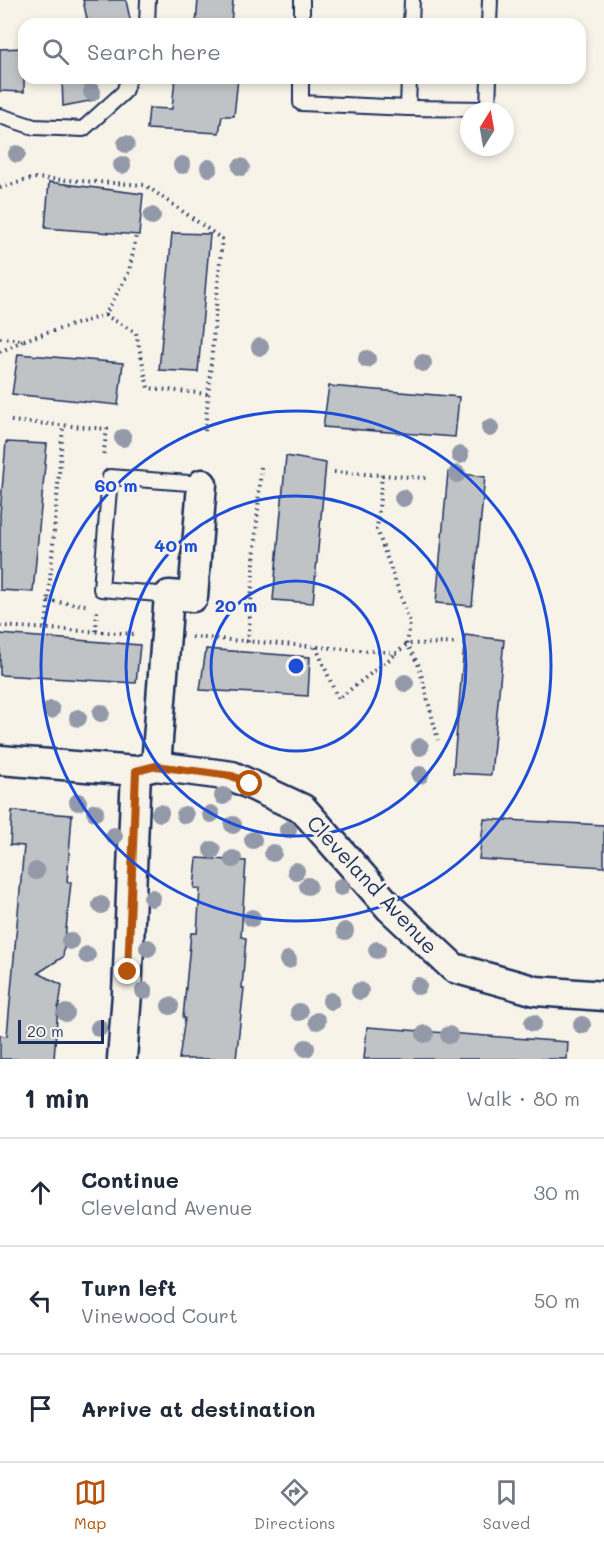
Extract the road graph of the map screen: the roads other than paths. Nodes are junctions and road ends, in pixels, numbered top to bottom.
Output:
1 (148, 0) edge
2 (302, 0) edge
3 (412, 0) edge
4 (490, 0) edge
5 (147, 18) edge
6 (302, 18) edge
7 (411, 18) edge
8 (489, 18) edge
9 (127, 84) edge
10 (301, 84) edge
11 (409, 84) edge
12 (489, 84) edge
13 (408, 108) junction
14 (0, 116) edge
15 (202, 484) joint
16 (170, 595) junction
17 (0, 760) edge
18 (146, 768) junction
19 (604, 996) edge
20 (122, 1059) edge

1 - 5 lane
2 - 6 lane
3 - 7 lane
4 - 8 lane
9 - 14 lane
10 - 13 lane
11 - 13 lane
12 - 13 lane
15 - 16 street
15 - 16 lane
16 - 18 street
17 - 18 street, Cleveland Avenue
18 - 19 street, Cleveland Avenue
18 - 20 street

